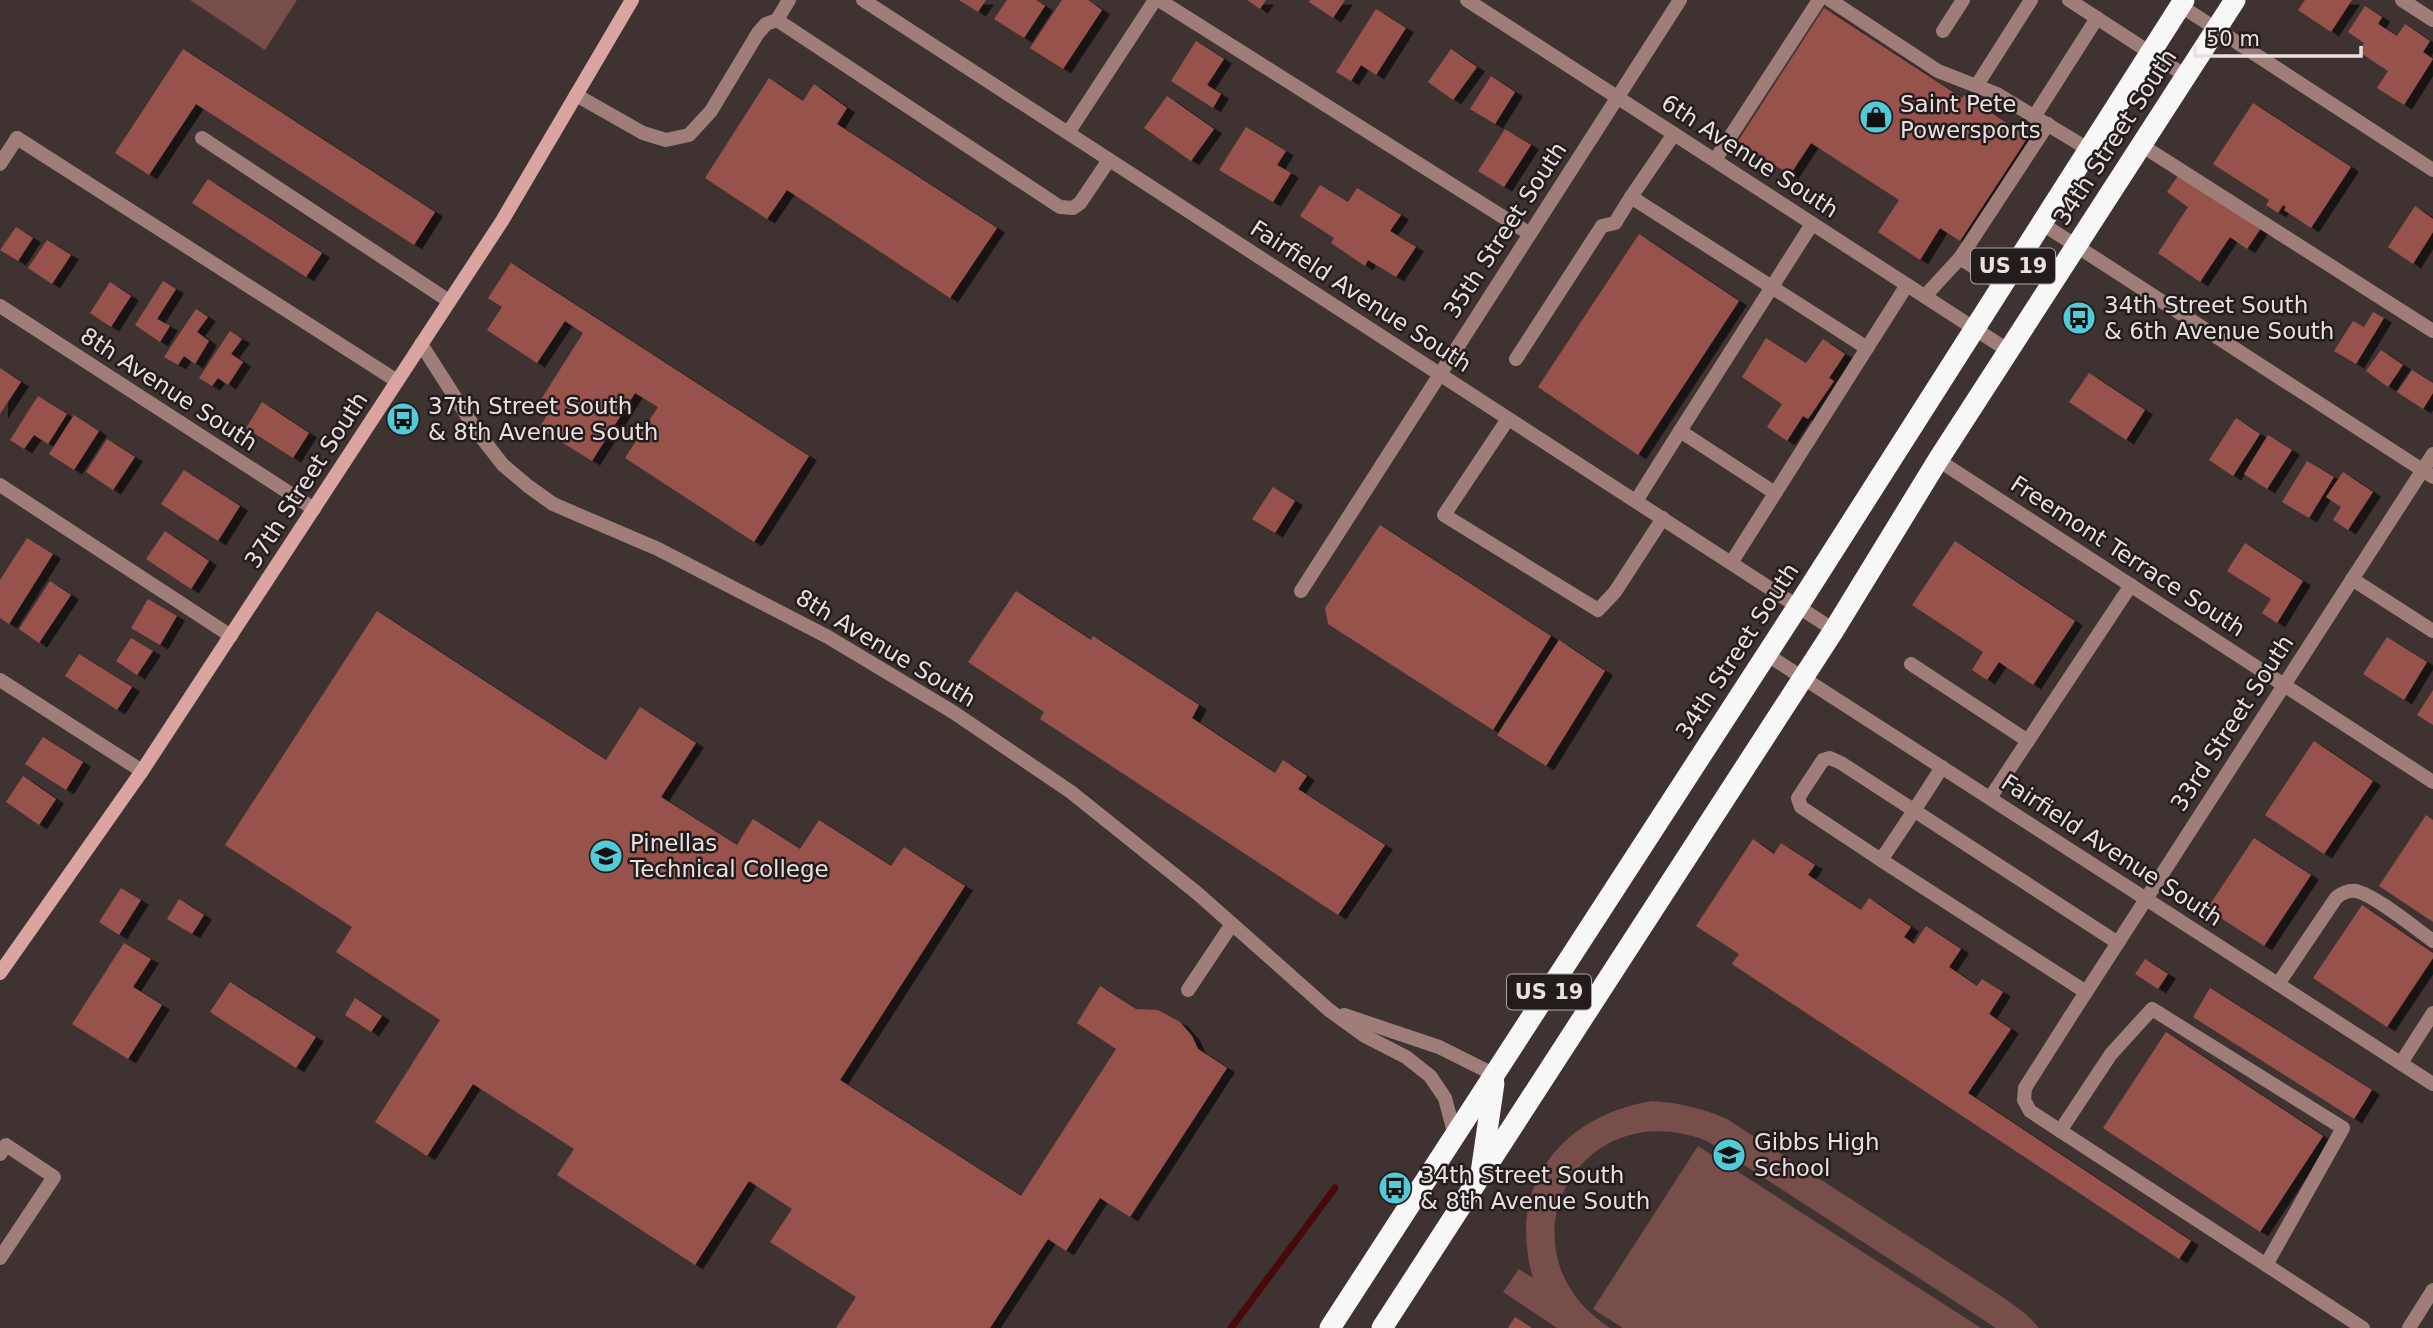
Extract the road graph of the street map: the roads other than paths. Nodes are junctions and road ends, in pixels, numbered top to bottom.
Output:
1 (632, 0) edge
2 (789, 0) edge
3 (863, 0) edge
4 (1157, 0) edge
5 (1467, 0) edge
6 (1680, 0) edge
7 (1819, 0) edge
8 (1830, 0) edge
9 (1963, 0) edge
10 (2031, 0) edge
11 (2069, 0) edge
12 (2235, 0) edge
13 (2402, 0) edge
14 (2183, 3) edge
15 (2097, 18) junction
16 (777, 20) junction
17 (2433, 20) edge
18 (2216, 29) junction
19 (1943, 31) dead end
20 (2150, 53) junction
21 (2186, 76) junction
22 (1977, 85) junction
23 (576, 94) junction
24 (1617, 97) junction
25 (2034, 117) junction
26 (2048, 124) junction
27 (1068, 133) junction
28 (1674, 134) junction
29 (202, 138) dead end
30 (2141, 145) junction
31 (2088, 149) junction
32 (1109, 160) junction
33 (1715, 160) junction
34 (0, 164) edge
35 (2433, 170) edge
36 (1631, 197) junction
37 (2040, 223) junction
38 (1812, 224) junction
39 (1530, 234) junction
40 (2076, 246) junction
41 (1960, 258) junction
42 (1908, 285) junction
43 (2001, 285) junction
44 (1772, 288) junction
45 (1924, 296) junction
46 (449, 301) junction
47 (0, 306) edge
48 (1974, 328) junction
49 (2433, 331) edge
50 (421, 344) junction
51 (1867, 348) junction
52 (2009, 351) junction
53 (1516, 359) dead end
54 (1440, 374) junction
55 (397, 381) junction
56 (1508, 419) junction
57 (1680, 431) junction
58 (2433, 454) edge
59 (1938, 460) junction
60 (2428, 474) edge
61 (0, 485) edge
62 (1775, 493) junction
63 (1636, 501) junction
64 (314, 509) junction
65 (1663, 519) junction
66 (1731, 563) junction
67 (2352, 579) junction
68 (2130, 585) junction
69 (1301, 591) dead end
70 (1798, 606) junction
71 (1834, 630) junction
72 (2433, 631) edge
73 (231, 636) junction
74 (1766, 654) junction
75 (1911, 664) dead end
76 (1803, 678) junction
77 (0, 680) edge
78 (2284, 685) junction
79 (2028, 741) junction
80 (1942, 767) junction
81 (142, 771) junction
82 (2433, 782) edge
83 (1990, 798) junction
84 (1914, 811) junction
85 (1881, 860) junction
86 (2146, 898) junction
87 (1231, 924) junction
88 (2433, 941) edge
89 (2118, 943) junction
90 (0, 973) edge
91 (2278, 984) junction
92 (1188, 990) dead end
93 (2086, 992) junction
94 (1329, 1010) junction
95 (2433, 1013) edge
96 (2401, 1063) junction
97 (1495, 1075) junction
98 (2433, 1084) edge
99 (2060, 1132) junction
100 (1455, 1136) junction
101 (0, 1154) edge
102 (1481, 1178) junction
103 (0, 1258) edge
104 (2266, 1265) junction
105 (2433, 1290) edge
106 (1330, 1328) edge
107 (1382, 1328) edge
108 (2363, 1328) edge
109 (2409, 1328) edge

1 - 23 street, 37th Street South
2 - 16 street
3 - 27 street, Fairfield Avenue South
4 - 27 street
4 - 39 street
5 - 24 street, 6th Avenue South
6 - 24 street, 35th Street South
7 - 33 street
8 - 22 street
9 - 19 street
10 - 22 street
11 - 15 street
12 - 18 highway, 34th Street South / US 19
13 - 17 street
14 - 18 street
14 - 20 highway, 34th Street South / US 19
15 - 20 street
15 - 25 street
16 - 23 street
16 - 32 street
18 - 21 highway, 34th Street South / US 19
18 - 35 street
20 - 21 street
20 - 31 highway, 34th Street South / US 19
21 - 30 highway, 34th Street South / US 19
22 - 25 street
23 - 46 street, 37th Street South
24 - 28 street, 6th Avenue South
24 - 39 street, 35th Street South
25 - 26 street
26 - 31 street
26 - 41 street
27 - 32 street, Fairfield Avenue South
28 - 33 street, 6th Avenue South
28 - 36 street
29 - 46 street
30 - 40 highway, 34th Street South / US 19
30 - 49 street
31 - 37 highway, 34th Street South / US 19
32 - 54 street, Fairfield Avenue South
33 - 38 street, 6th Avenue South
34 - 55 street
36 - 44 street
36 - 53 street
37 - 40 street
37 - 43 highway, 34th Street South / US 19
38 - 42 street, 6th Avenue South
38 - 44 street
39 - 54 street, 35th Street South
40 - 52 highway, 34th Street South / US 19
40 - 60 street
41 - 43 street
41 - 45 street
42 - 45 street, 6th Avenue South
42 - 51 street
43 - 48 highway, 34th Street South / US 19
44 - 51 street
44 - 57 street
45 - 48 street, 6th Avenue South
46 - 50 street, 37th Street South
47 - 64 street, 8th Avenue South
48 - 52 street, 6th Avenue South
48 - 70 highway, 34th Street South / US 19
50 - 55 street, 37th Street South
50 - 87 street, 8th Avenue South
51 - 62 street
52 - 59 highway, 34th Street South / US 19
54 - 56 street, Fairfield Avenue South
54 - 69 street, 35th Street South
55 - 64 street, 37th Street South
56 - 63 street, Fairfield Avenue South
56 - 65 street
57 - 62 street
57 - 63 street
58 - 60 street, 33rd Street South
59 - 68 street, Freemont Terrace South
59 - 71 highway, 34th Street South / US 19
60 - 67 street, 33rd Street South
61 - 73 street
62 - 66 street
63 - 65 street, Fairfield Avenue South
64 - 73 street, 37th Street South
65 - 66 street, Fairfield Avenue South
66 - 70 street, Fairfield Avenue South
67 - 72 street
67 - 78 street, 33rd Street South
68 - 78 street, Freemont Terrace South
68 - 79 street
70 - 71 street, Fairfield Avenue South
70 - 74 highway, 34th Street South / US 19
71 - 76 highway, 34th Street South / US 19
73 - 81 street, 37th Street South
74 - 76 street, Fairfield Avenue South
74 - 97 highway, 34th Street South / US 19
75 - 79 street
76 - 80 street, Fairfield Avenue South
76 - 102 highway, 34th Street South / US 19
77 - 81 street
78 - 82 street, Freemont Terrace South
78 - 86 street, 33rd Street South
79 - 83 street
80 - 83 street, Fairfield Avenue South
80 - 84 street
81 - 90 street, 37th Street South
83 - 86 street, Fairfield Avenue South
84 - 85 street
84 - 85 street
84 - 89 street
85 - 93 street
86 - 89 street, 33rd Street South
86 - 91 street, Fairfield Avenue South
87 - 92 street
87 - 94 street, 8th Avenue South
88 - 91 street
89 - 93 street, 33rd Street South
91 - 96 street, Fairfield Avenue South
93 - 99 street, 33rd Street South
94 - 97 street, 8th Avenue South
94 - 100 street, 8th Avenue South
95 - 96 street
96 - 98 street, Fairfield Avenue South
97 - 100 highway, 34th Street South / US 19
97 - 102 highway
99 - 104 street, 33rd Street South
99 - 104 street
100 - 106 highway, 34th Street South / US 19
101 - 103 street
102 - 107 highway, 34th Street South / US 19
104 - 108 street, 33rd Street South
105 - 109 street

